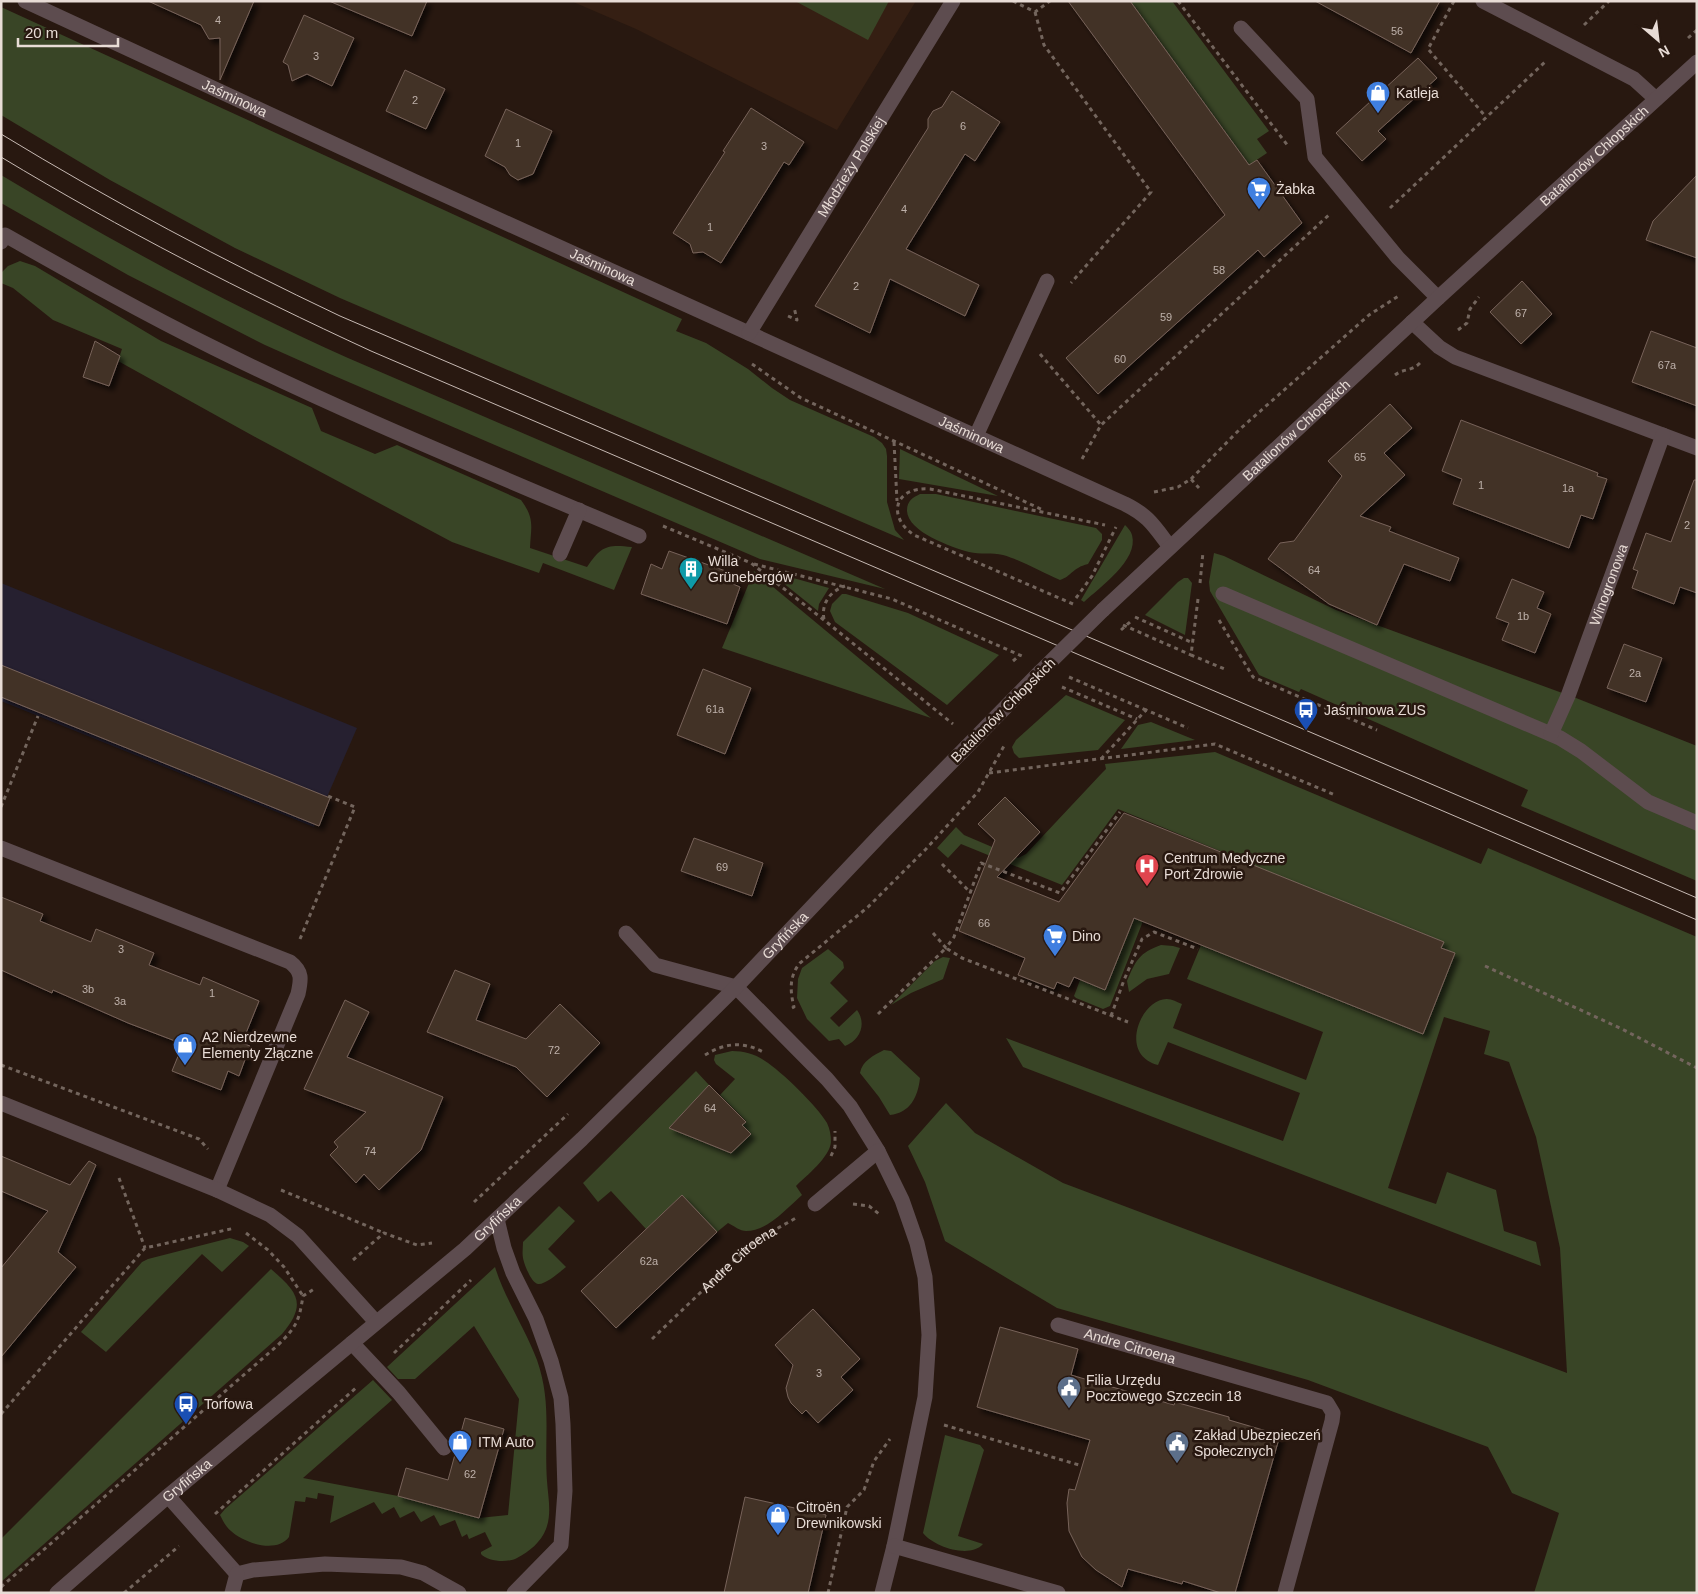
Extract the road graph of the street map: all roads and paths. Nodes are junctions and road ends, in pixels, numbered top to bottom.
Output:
1 (25, 1) edge
2 (953, 1) edge
3 (1013, 1) edge
4 (1050, 1) edge
5 (1178, 1) edge
6 (1454, 1) edge
7 (1483, 1) edge
8 (1035, 12) junction
9 (1241, 28) dead end
10 (1697, 62) edge
11 (1656, 99) junction
12 (1486, 117) dead end
13 (1288, 148) dead end
14 (3, 238) edge
15 (1047, 281) dead end
16 (1070, 285) dead end
17 (1406, 291) dead end
18 (1438, 298) junction
19 (1412, 322) junction
20 (749, 332) junction
21 (1040, 354) dead end
22 (745, 359) dead end
23 (1101, 425) dead end
24 (976, 436) junction
25 (1663, 436) junction
26 (894, 442) junction
27 (1697, 448) edge
28 (1191, 479) junction
29 (1203, 492) dead end
30 (1147, 498) dead end
31 (897, 505) junction
32 (579, 510) junction
33 (1048, 512) junction
34 (639, 536) dead end
35 (1170, 547) junction
36 (560, 554) dead end
37 (751, 563) dead end
38 (846, 586) junction
39 (1223, 594) dead end
40 (1076, 598) dead end
41 (1082, 608) dead end
42 (1196, 616) dead end
43 (1135, 617) dead end
44 (824, 620) dead end
45 (1219, 620) dead end
46 (1118, 623) dead end
47 (1193, 643) junction
48 (1191, 655) junction
49 (1028, 659) dead end
50 (1227, 670) dead end
51 (1064, 675) dead end
52 (1066, 684) dead end
53 (1062, 687) junction
54 (1055, 693) dead end
55 (1146, 710) junction
56 (38, 716) dead end
57 (959, 717) dead end
58 (1137, 719) junction
59 (952, 724) dead end
60 (1188, 728) dead end
61 (1377, 730) dead end
62 (1551, 734) junction
63 (1009, 738) dead end
64 (1101, 759) junction
65 (989, 773) junction
66 (1335, 795) dead end
67 (328, 796) dead end
68 (1, 807) edge
69 (904, 810) joint
70 (1120, 812) dead end
71 (1697, 823) edge
72 (1, 848) edge
73 (942, 864) dead end
74 (971, 893) junction
75 (626, 933) dead end
76 (933, 933) dead end
77 (946, 948) junction
78 (1198, 949) dead end
79 (290, 962) junction
80 (1485, 966) dead end
81 (736, 987) junction
82 (878, 1014) dead end
83 (1111, 1016) junction
84 (1128, 1022) dead end
85 (774, 1026) junction
86 (752, 1047) junction
87 (768, 1054) dead end
88 (701, 1057) dead end
89 (1, 1065) edge
90 (1697, 1068) edge
91 (1, 1103) edge
92 (568, 1114) dead end
93 (833, 1126) dead end
94 (120, 1151) junction
95 (878, 1151) junction
96 (225, 1169) junction
97 (278, 1189) dead end
98 (831, 1189) junction
99 (217, 1190) junction
100 (816, 1204) joint
101 (468, 1208) dead end
102 (497, 1219) junction
103 (882, 1219) dead end
104 (238, 1227) dead end
105 (246, 1233) dead end
106 (384, 1233) junction
107 (436, 1238) dead end
108 (145, 1248) junction
109 (465, 1248) junction
110 (334, 1274) junction
111 (303, 1296) junction
112 (376, 1322) junction
113 (1058, 1325) dead end
114 (652, 1339) dead end
115 (352, 1343) junction
116 (377, 1370) junction
117 (1, 1414) edge
118 (941, 1424) dead end
119 (891, 1437) dead end
120 (444, 1448) dead end
121 (1079, 1466) dead end
122 (168, 1496) junction
123 (197, 1530) junction
124 (894, 1546) junction
125 (237, 1574) junction
126 (1, 1587) edge
127 (57, 1593) edge
128 (124, 1593) edge
129 (232, 1593) edge
130 (459, 1593) edge
131 (514, 1593) edge
132 (828, 1593) edge
133 (882, 1593) edge
134 (1058, 1593) edge
135 (1285, 1593) edge

1 - 20 street, Jaśminowa
2 - 20 street, Młodzieży Polskiej
3 - 8 path
4 - 8 path
5 - 13 path
6 - 12 path
7 - 11 street
8 - 16 path
9 - 18 street
10 - 11 street, Batalionów Chłopskich
11 - 18 street, Batalionów Chłopskich
14 - 32 street
15 - 24 street
17 - 28 path
18 - 19 street, Batalionów Chłopskich
19 - 25 street
19 - 35 street, Batalionów Chłopskich
20 - 24 street, Jaśminowa
21 - 23 path
22 - 26 path
24 - 35 street, Jaśminowa
25 - 27 street
25 - 62 street, Winogronowa
26 - 31 path
26 - 33 path
28 - 29 path
28 - 30 path
31 - 33 path
31 - 41 path
32 - 34 street
32 - 36 street
33 - 40 path
35 - 69 street, Batalionów Chłopskich, bridge
37 - 38 path
38 - 44 path
38 - 49 path
39 - 62 street
42 - 47 path
43 - 47 path
45 - 61 path
46 - 48 path
47 - 48 path
48 - 50 path
51 - 55 path
52 - 53 path
53 - 54 path
53 - 58 path
55 - 58 path
55 - 60 path
56 - 68 path
57 - 59 path
58 - 64 path
62 - 71 street
63 - 65 path
64 - 65 path
64 - 66 path
65 - 85 path
67 - 79 path
69 - 81 street, Gryfińska
70 - 74 path
72 - 79 street
73 - 74 path
74 - 77 path
75 - 81 street
76 - 77 path
77 - 82 path
77 - 83 path
78 - 83 path
79 - 96 street
80 - 90 path
81 - 85 street
81 - 102 street, Gryfińska
83 - 84 path
85 - 86 path
85 - 95 street
86 - 87 path
86 - 88 path
89 - 96 path
91 - 94 street
92 - 101 path
93 - 98 path
94 - 99 street
94 - 108 path
95 - 98 street
95 - 124 street
96 - 99 street
97 - 106 path
98 - 100 street
98 - 103 path
99 - 110 street
100 - 114 path, Andre Citroena
102 - 109 street, Gryfińska
102 - 131 street
104 - 108 path
105 - 111 path
106 - 107 path
106 - 110 path
108 - 117 path
109 - 112 street, Gryfińska
109 - 116 path
110 - 111 path
110 - 112 street
111 - 126 path
112 - 115 street, Gryfińska
113 - 135 street, Andre Citroena
115 - 116 street
115 - 122 street, Gryfińska
116 - 120 street
116 - 123 path
118 - 121 path
119 - 132 path
122 - 123 street
122 - 127 street, Gryfińska
123 - 125 street
123 - 128 path
124 - 133 street
124 - 134 street
125 - 129 street
125 - 130 street

